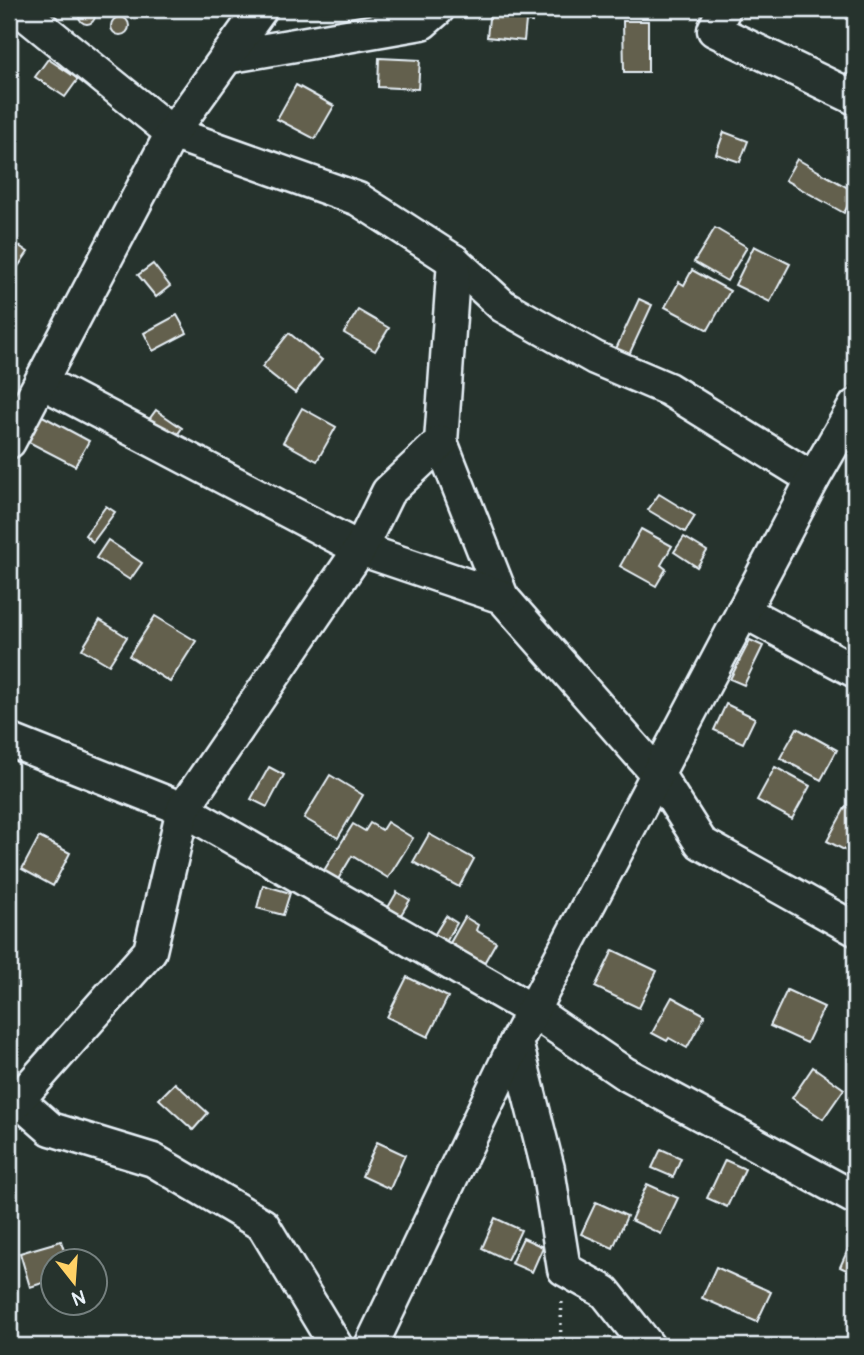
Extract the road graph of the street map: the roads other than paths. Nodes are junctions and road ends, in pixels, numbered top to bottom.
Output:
1 (19, 9) edge
2 (261, 9) edge
3 (438, 9) edge
4 (724, 9) edge
5 (226, 57) junction
6 (855, 98) edge
7 (172, 133) junction
8 (454, 261) junction
9 (42, 382) junction
10 (855, 406) edge
11 (13, 425) edge
12 (441, 442) junction
13 (813, 479) junction
14 (360, 549) junction
15 (502, 597) junction
16 (743, 611) junction
17 (855, 671) edge
18 (9, 740) edge
19 (658, 775) junction
20 (183, 809) junction
21 (855, 929) edge
22 (533, 1011) junction
23 (516, 1042) junction
24 (14, 1106) edge
25 (855, 1198) edge
26 (336, 1346) edge
27 (371, 1346) edge
28 (648, 1346) edge

1 - 7 street
2 - 5 street
3 - 5 street
4 - 6 street
5 - 7 street
7 - 8 street
7 - 9 street
8 - 12 street
8 - 13 street
9 - 11 street
9 - 14 street
10 - 13 street
12 - 14 street
12 - 15 street
13 - 16 street
14 - 15 street
14 - 20 street
15 - 19 street
16 - 17 street
16 - 19 street
18 - 20 street
19 - 21 street
19 - 22 street
20 - 22 street
20 - 24 street
22 - 23 street
22 - 25 street
23 - 27 street
23 - 28 street
24 - 26 street

